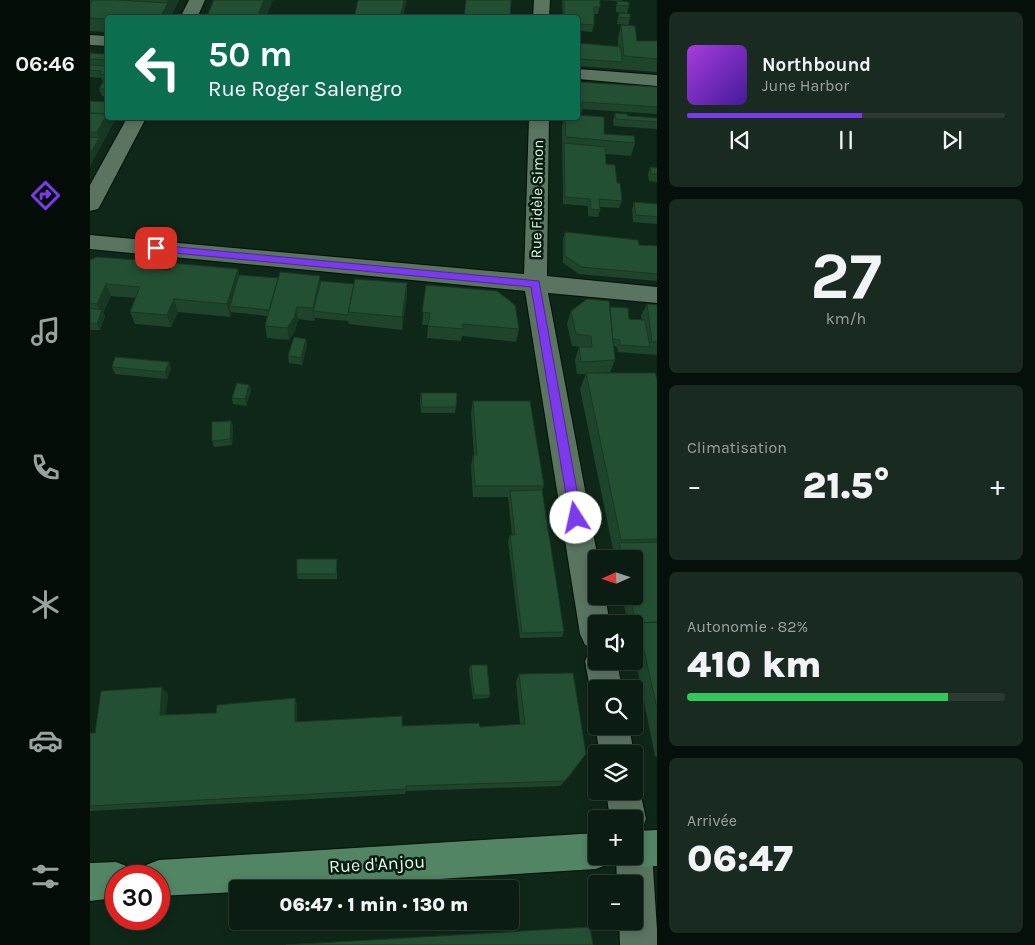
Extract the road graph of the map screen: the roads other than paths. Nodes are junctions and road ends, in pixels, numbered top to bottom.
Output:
1 (198, 0) edge
2 (542, 0) edge
3 (190, 15) edge
4 (541, 15) edge
5 (90, 40) edge
6 (105, 41) edge
7 (580, 74) edge
8 (657, 81) edge
9 (135, 120) edge
10 (539, 120) edge
11 (90, 204) edge
12 (90, 242) edge
13 (535, 284) junction
14 (657, 294) edge
15 (593, 615) edge
16 (657, 848) edge
17 (643, 850) edge
18 (588, 851) edge
19 (635, 865) edge
20 (170, 877) edge
21 (105, 881) edge
22 (90, 882) edge
23 (639, 945) edge

1 - 3 street
2 - 4 street
5 - 6 street
7 - 8 street
9 - 11 street
10 - 13 street, Rue Fidèle Simon
12 - 13 street
13 - 14 street
13 - 15 street, Rue Fidèle Simon
16 - 17 street
18 - 20 street, Rue d'Anjou
19 - 23 street
21 - 22 street

